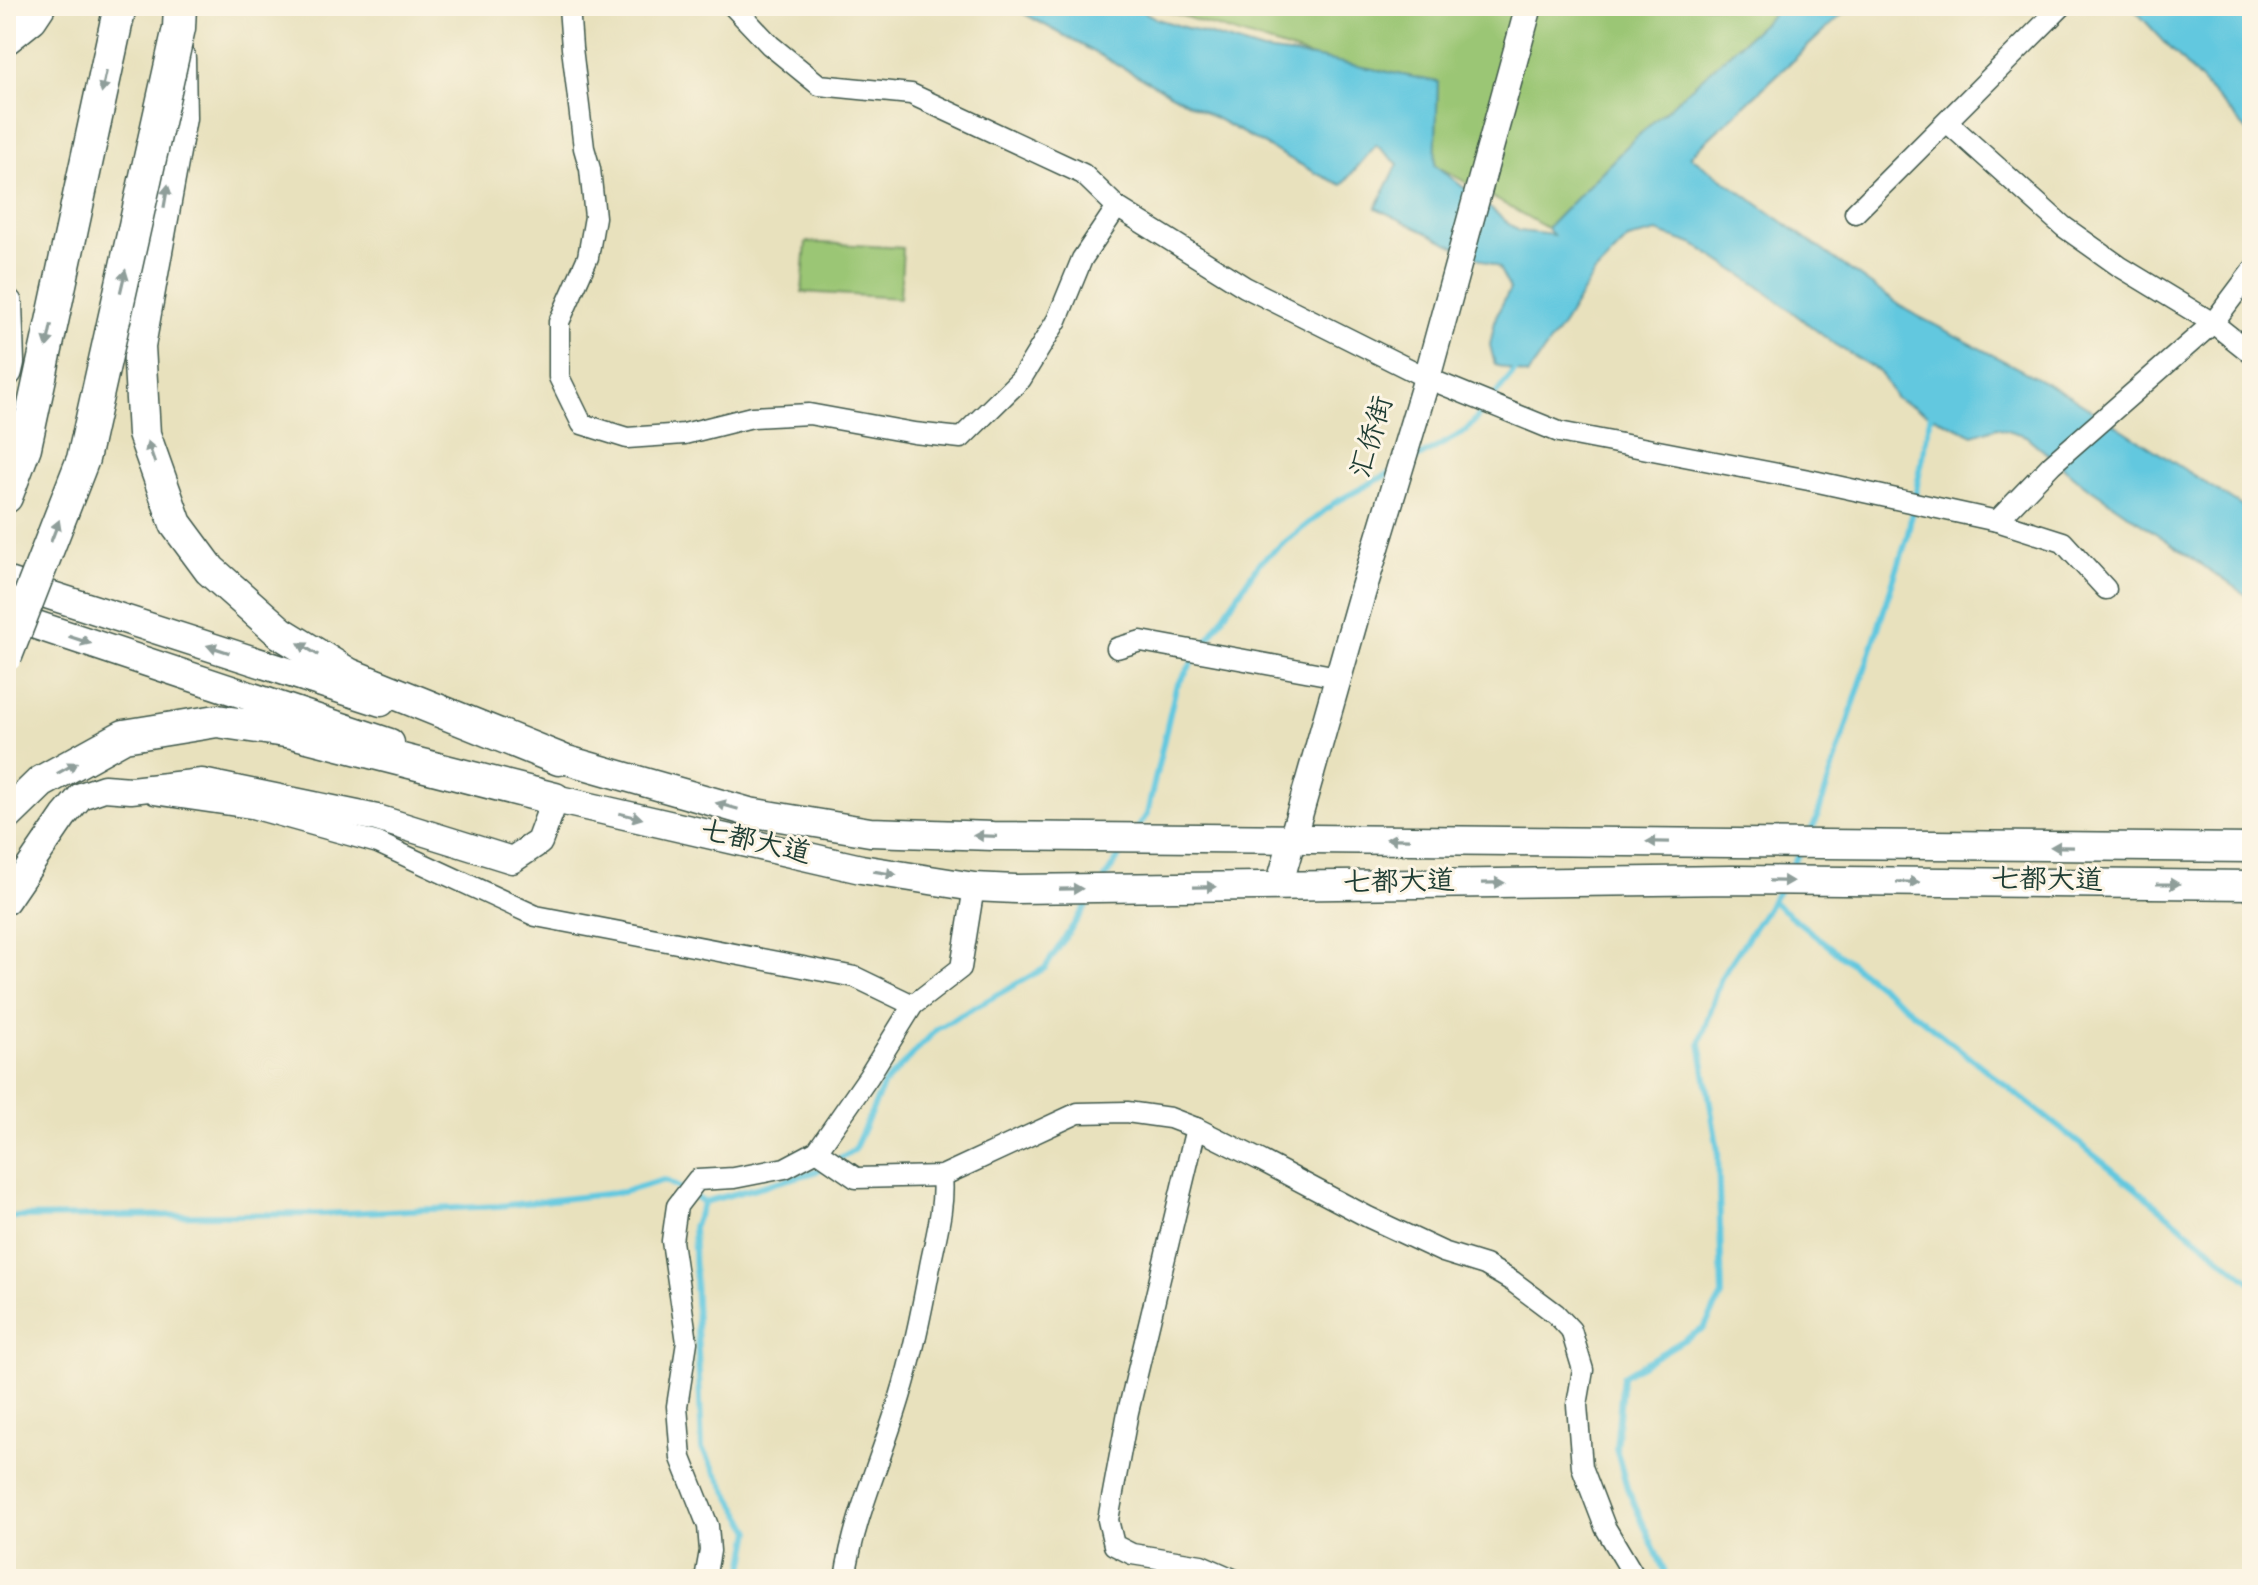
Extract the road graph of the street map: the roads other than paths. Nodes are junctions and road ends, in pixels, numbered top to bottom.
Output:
1 (39, 6) edge
2 (120, 6) edge
3 (569, 6) edge
4 (733, 6) edge
5 (1529, 6) edge
6 (2062, 6) edge
7 (180, 17) edge
8 (6, 38) edge
9 (1947, 122) junction
10 (1117, 207) junction
11 (1855, 213) dead end
12 (2252, 271) edge
13 (6, 304) edge
14 (2213, 323) junction
15 (2252, 354) edge
16 (6, 371) edge
17 (1427, 378) junction
18 (6, 497) edge
19 (1997, 521) junction
20 (6, 581) edge
21 (2106, 589) dead end
22 (6, 615) edge
23 (1117, 648) dead end
24 (6, 656) edge
25 (1338, 677) junction
26 (559, 759) junction
27 (131, 790) junction
28 (555, 799) junction
29 (6, 816) edge
30 (1292, 838) junction
31 (2252, 848) edge
32 (2252, 885) edge
33 (1279, 886) junction
34 (974, 887) junction
35 (6, 901) edge
36 (913, 1005) junction
37 (1196, 1128) junction
38 (822, 1154) junction
39 (942, 1176) junction
40 (705, 1579) edge
41 (845, 1579) edge
42 (1233, 1579) edge
43 (1636, 1579) edge

1 - 8 main road
2 -> 18 main road
3 - 10 street
4 - 10 street
5 - 17 street, 汇侨街
6 - 9 street
24 -> 7 main road, bridge
26 -> 7 main road, bridge
9 - 11 street
9 - 14 street
10 - 17 street
12 - 14 street
13 - 16 main road
14 - 15 street
14 - 19 street
17 - 19 street
17 - 25 street, 汇侨街
19 - 21 street
26 -> 20 main road, 七都大道
22 -> 28 main road, 七都大道
23 - 25 street
25 - 30 street, 汇侨街
30 -> 26 main road, 七都大道
27 - 28 street
27 - 35 street
27 - 36 street
29 -> 28 main road
28 -> 34 main road, 七都大道
31 -> 30 main road, 七都大道
30 - 33 street, 汇侨街
33 -> 32 main road, 七都大道
34 -> 33 main road, 七都大道
34 - 36 street
36 - 38 street
37 - 39 street
37 - 42 street
37 - 43 street
38 - 39 street
38 - 40 street
39 - 41 street

